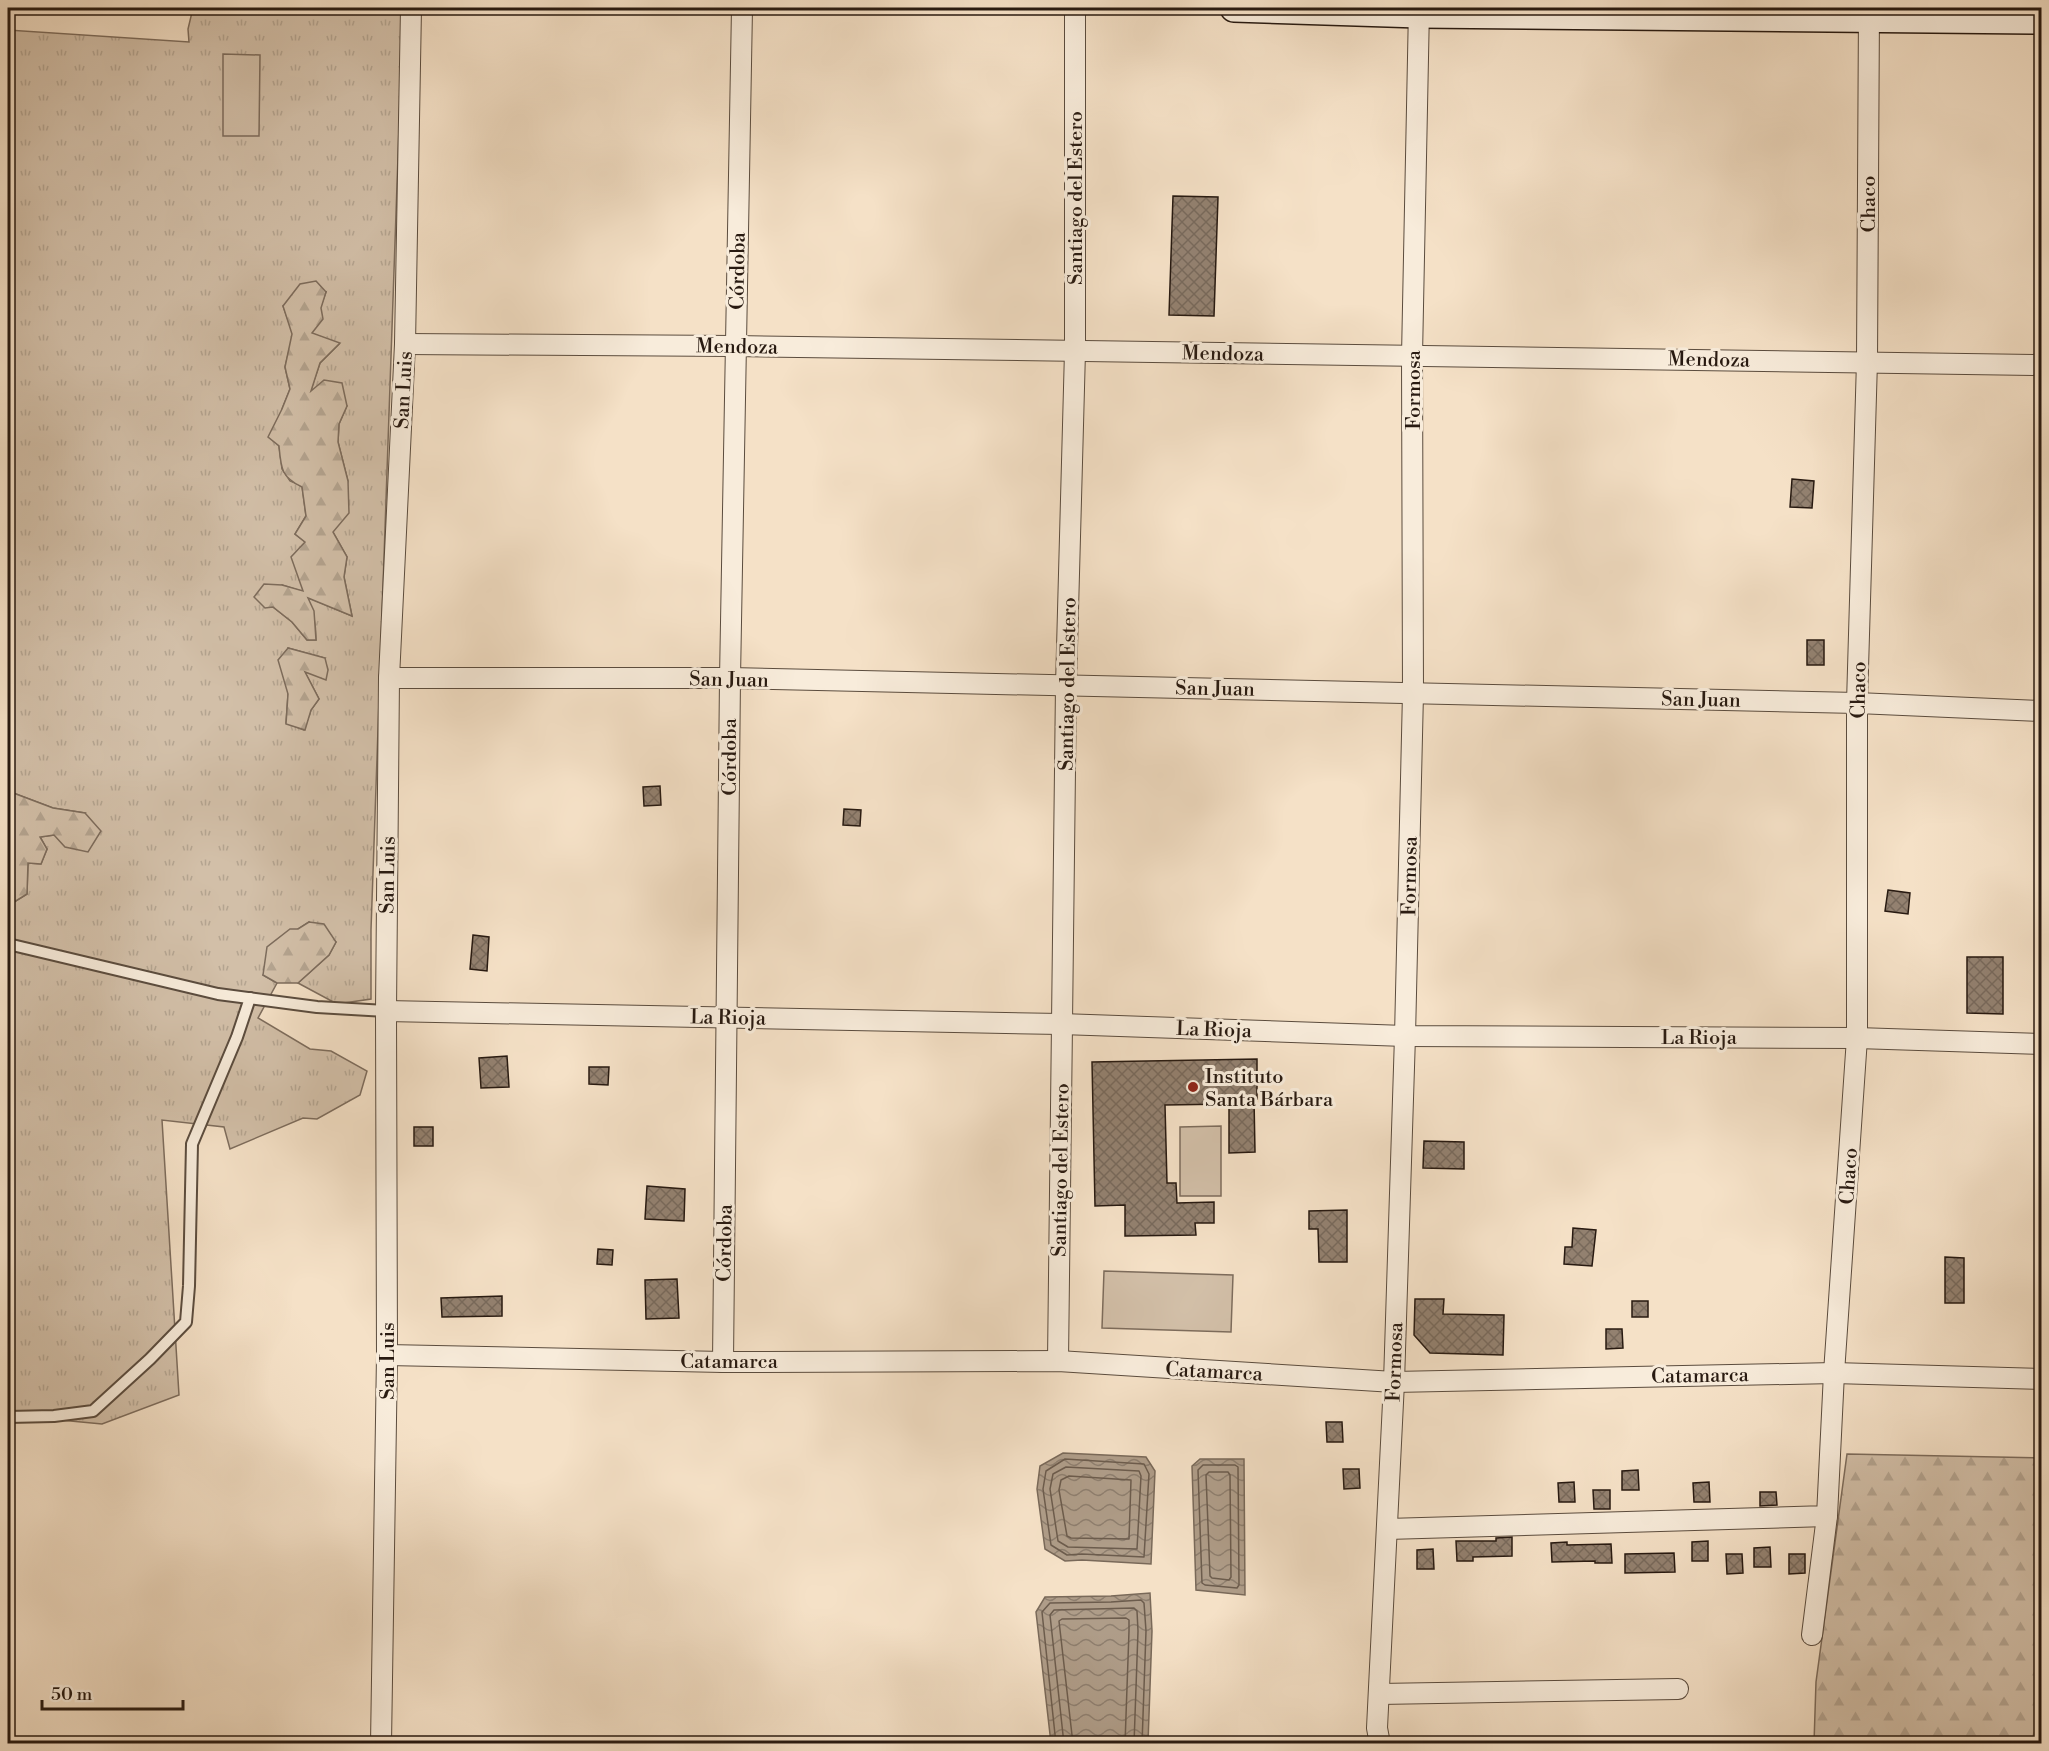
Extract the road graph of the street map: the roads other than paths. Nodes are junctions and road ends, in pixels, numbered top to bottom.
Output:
1 (411, 8) edge
2 (742, 8) edge
3 (1075, 8) edge
4 (1233, 8) edge
5 (1419, 11) edge
6 (1869, 13) edge
7 (2042, 20) edge
8 (405, 344) junction
9 (735, 346) junction
10 (1075, 351) junction
11 (1412, 356) junction
12 (1867, 361) junction
13 (2042, 364) edge
14 (389, 678) junction
15 (730, 678) junction
16 (1066, 685) junction
17 (1413, 693) junction
18 (1857, 703) junction
19 (2042, 711) edge
20 (8, 944) edge
21 (249, 998) junction
22 (386, 1011) junction
23 (727, 1017) junction
24 (1061, 1024) junction
25 (1405, 1036) junction
26 (1857, 1038) junction
27 (2042, 1044) edge
28 (387, 1355) junction
29 (1058, 1361) junction
30 (723, 1362) junction
31 (1834, 1373) junction
32 (2042, 1379) edge
33 (1394, 1382) junction
34 (8, 1417) edge
35 (1827, 1516) junction
36 (1387, 1529) junction
37 (1812, 1635) dead end
38 (1678, 1689) dead end
39 (1379, 1694) junction
40 (381, 1743) edge
41 (1380, 1743) edge

1 - 8 street, San Luis
2 - 9 street, Córdoba
3 - 10 street, Santiago del Estero
4 - 5 street
5 - 6 street
5 - 11 street, Formosa
6 - 7 street
6 - 12 street, Chaco
8 - 9 street, Mendoza
8 - 14 street, San Luis
9 - 10 street, Mendoza
9 - 15 street, Córdoba
10 - 11 street, Mendoza
10 - 16 street, Santiago del Estero
11 - 12 street, Mendoza
11 - 17 street, Formosa
12 - 13 street, Mendoza
12 - 18 street, Chaco
14 - 15 street, San Juan
14 - 22 street, San Luis
15 - 16 street, San Juan
15 - 23 street, Córdoba
16 - 17 street, San Juan
16 - 24 street, Santiago del Estero
17 - 18 street, San Juan
17 - 25 street, Formosa
18 - 19 street, San Juan
18 - 26 street, Chaco
20 - 21 lane
21 - 22 lane
21 - 34 lane
22 - 23 street, La Rioja
22 - 28 street, San Luis
23 - 24 street, La Rioja
23 - 30 street, Córdoba
24 - 25 street, La Rioja
24 - 29 street, Santiago del Estero
25 - 26 street, La Rioja
25 - 33 street, Formosa
26 - 27 street, La Rioja
26 - 31 street, Chaco
28 - 30 street, Catamarca
28 - 40 street, San Luis
29 - 30 street, Catamarca
29 - 33 street, Catamarca
31 - 32 street, Catamarca
31 - 33 street, Catamarca
31 - 35 street, Chaco
33 - 36 street, Formosa
35 - 36 street
35 - 37 street, Chaco
36 - 39 street, Formosa
38 - 39 street
39 - 41 street, Formosa

